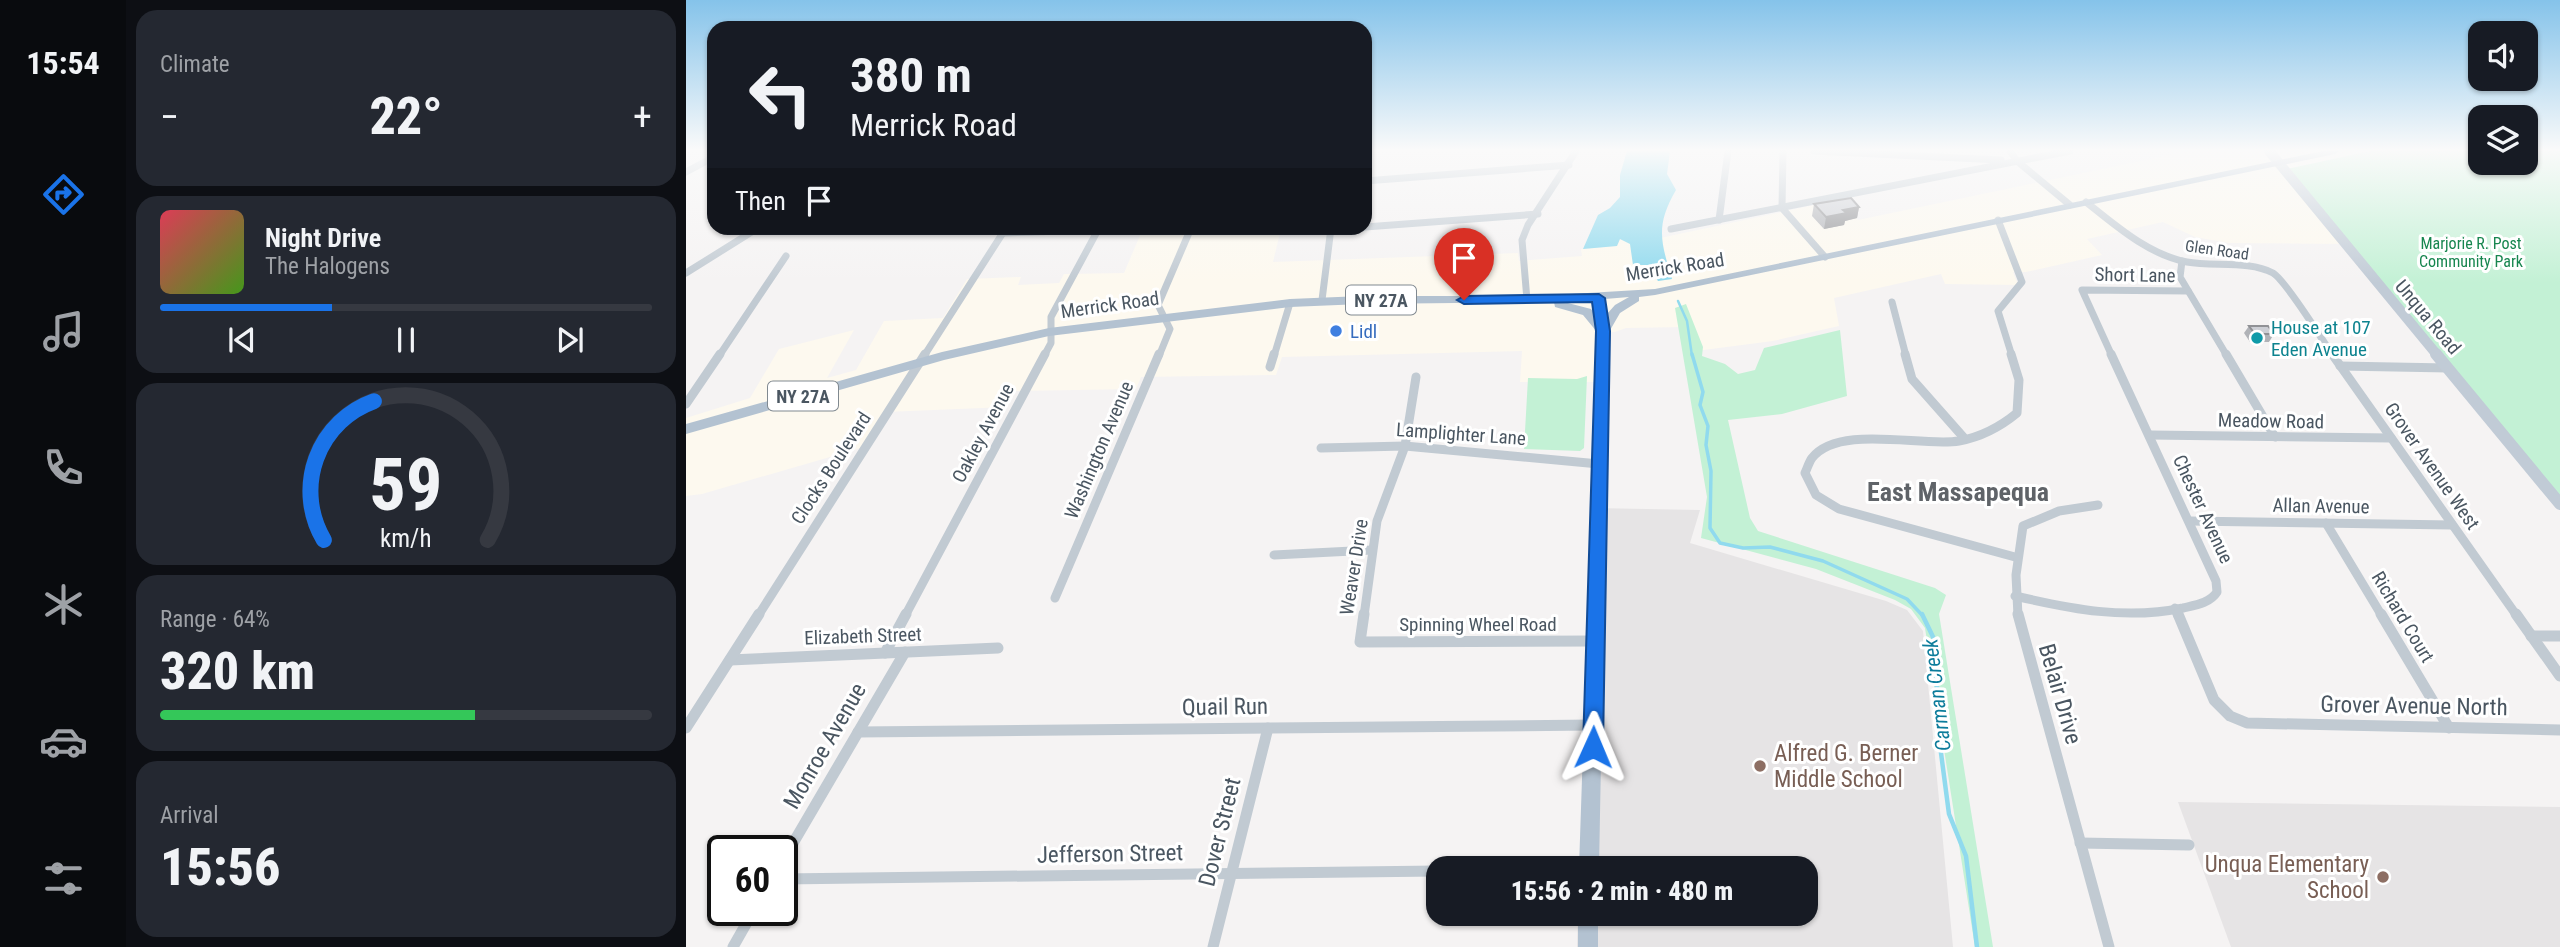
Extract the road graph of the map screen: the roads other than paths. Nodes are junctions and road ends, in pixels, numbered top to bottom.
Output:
1 (1550, 195) edge
2 (1722, 195) edge
3 (1782, 195) edge
4 (1846, 195) edge
5 (2058, 195) edge
6 (2119, 195) edge
7 (2305, 195) edge
8 (2085, 202) junction
9 (2070, 205) junction
10 (1782, 208) junction
11 (1538, 214) junction
12 (1719, 220) junction
13 (1998, 220) junction
14 (1372, 226) edge
15 (1671, 229) dead end
16 (747, 235) edge
17 (1001, 235) edge
18 (1096, 235) edge
19 (1188, 235) edge
20 (1329, 235) edge
21 (786, 256) dead end
22 (1825, 257) junction
23 (2182, 261) junction
24 (686, 273) edge
25 (2276, 275) joint
26 (2082, 290) joint
27 (2189, 291) junction
28 (1655, 292) junction
29 (1599, 298) junction
30 (1322, 300) junction
31 (1532, 300) junction
32 (1892, 302) dead end
33 (1290, 303) junction
34 (1164, 317) junction
35 (1603, 331) junction
36 (1049, 332) junction
37 (919, 362) junction
38 (2340, 366) junction
39 (1269, 367) dead end
40 (2448, 368) junction
41 (1416, 377) dead end
42 (686, 404) edge
43 (686, 429) edge
44 (2150, 435) junction
45 (2275, 437) junction
46 (2391, 438) junction
47 (1965, 439) junction
48 (1405, 446) junction
49 (1321, 448) dead end
50 (1599, 464) junction
51 (2560, 504) edge
52 (2098, 505) dead end
53 (2189, 521) junction
54 (2326, 523) junction
55 (2452, 525) junction
56 (1372, 550) junction
57 (1274, 555) dead end
58 (2015, 557) junction
59 (2015, 596) junction
60 (1055, 598) dead end
61 (2175, 608) junction
62 (2531, 636) junction
63 (2560, 636) edge
64 (1595, 641) junction
65 (1360, 642) joint
66 (998, 648) dead end
67 (905, 652) junction
68 (885, 653) junction
69 (730, 660) junction
70 (2560, 676) edge
71 (1593, 725) junction
72 (686, 727) edge
73 (1268, 728) junction
74 (2449, 728) junction
75 (2560, 730) edge
76 (858, 732) junction
77 (798, 835) edge
78 (2080, 843) junction
79 (2189, 845) dead end
80 (1589, 856) edge
81 (1426, 871) edge
82 (1231, 874) junction
83 (798, 879) edge
84 (745, 926) edge
85 (1588, 926) edge
86 (733, 947) edge
87 (1213, 947) edge
88 (1588, 947) edge
89 (2109, 947) edge

1 - 11 street
2 - 12 street
3 - 10 street
4 - 10 street
5 - 9 street
6 - 8 main road, Merrick Road
7 - 40 street, Unqua Road
8 - 9 main road, Merrick Road
8 - 23 street, Glen Road
9 - 13 main road, Merrick Road
10 - 12 street
10 - 22 street
11 - 14 street
11 - 31 street
12 - 15 street
13 - 22 main road, Merrick Road
13 - 47 street
16 - 24 street
17 - 37 street, Clocks Boulevard
18 - 36 street, Oakley Avenue
19 - 34 street, Washington Avenue
20 - 30 street
21 - 42 street
22 - 28 main road, Merrick Road
23 - 25 street, Glen Road
23 - 27 street
25 - 38 street, Grover Avenue West
26 - 27 street, Short Lane
26 - 44 street, Chester Avenue
27 - 45 street
28 - 29 main road, Merrick Road
28 - 35 main road
29 - 31 main road, Merrick Road / NY 27A
29 - 35 main road
30 - 31 main road, Merrick Road / NY 27A
30 - 33 main road, Merrick Road / NY 27A
31 - 35 main road
32 - 47 street
33 - 34 main road, Merrick Road / NY 27A
33 - 39 street
34 - 36 main road, Merrick Road / NY 27A
34 - 60 street, Washington Avenue
35 - 50 main road
36 - 37 main road, Merrick Road / NY 27A
36 - 68 street, Oakley Avenue
37 - 43 main road, Merrick Road / NY 27A
37 - 69 street, Clocks Boulevard
38 - 40 street
38 - 46 street, Grover Avenue West
40 - 51 street, Unqua Road
41 - 48 street, Weaver Drive
44 - 45 street, Meadow Road
44 - 53 street, Chester Avenue
45 - 46 street, Meadow Road
46 - 55 street, Grover Avenue West
47 - 58 street
48 - 49 street, Lamplighter Lane
48 - 50 street, Lamplighter Lane
48 - 56 street, Weaver Drive
50 - 64 main road
52 - 58 street, Belair Drive
53 - 54 street, Allan Avenue
53 - 61 street, Chester Avenue
54 - 55 street, Allan Avenue
54 - 74 street, Richard Court
55 - 62 street, Grover Avenue West
56 - 57 street
56 - 65 street, Weaver Drive
58 - 59 street, Belair Drive
59 - 61 street, Chester Avenue
59 - 78 street, Belair Drive
61 - 74 street, Grover Avenue North
62 - 63 street
62 - 70 street, Grover Avenue West
64 - 65 street, Spinning Wheel Road
64 - 71 main road
66 - 67 street, Elizabeth Street
67 - 68 street, Elizabeth Street
67 - 76 street, Monroe Avenue
68 - 69 street, Elizabeth Street
69 - 72 street, Clocks Boulevard
71 - 73 street, Quail Run
71 - 80 main road
73 - 76 street, Quail Run
73 - 82 street, Dover Street
74 - 75 street, Grover Avenue North
76 - 77 street, Monroe Avenue
78 - 79 street
78 - 89 street, Belair Drive
81 - 82 street, Jefferson Street
82 - 83 street, Jefferson Street
82 - 87 street, Dover Street
84 - 86 street
85 - 88 main road

